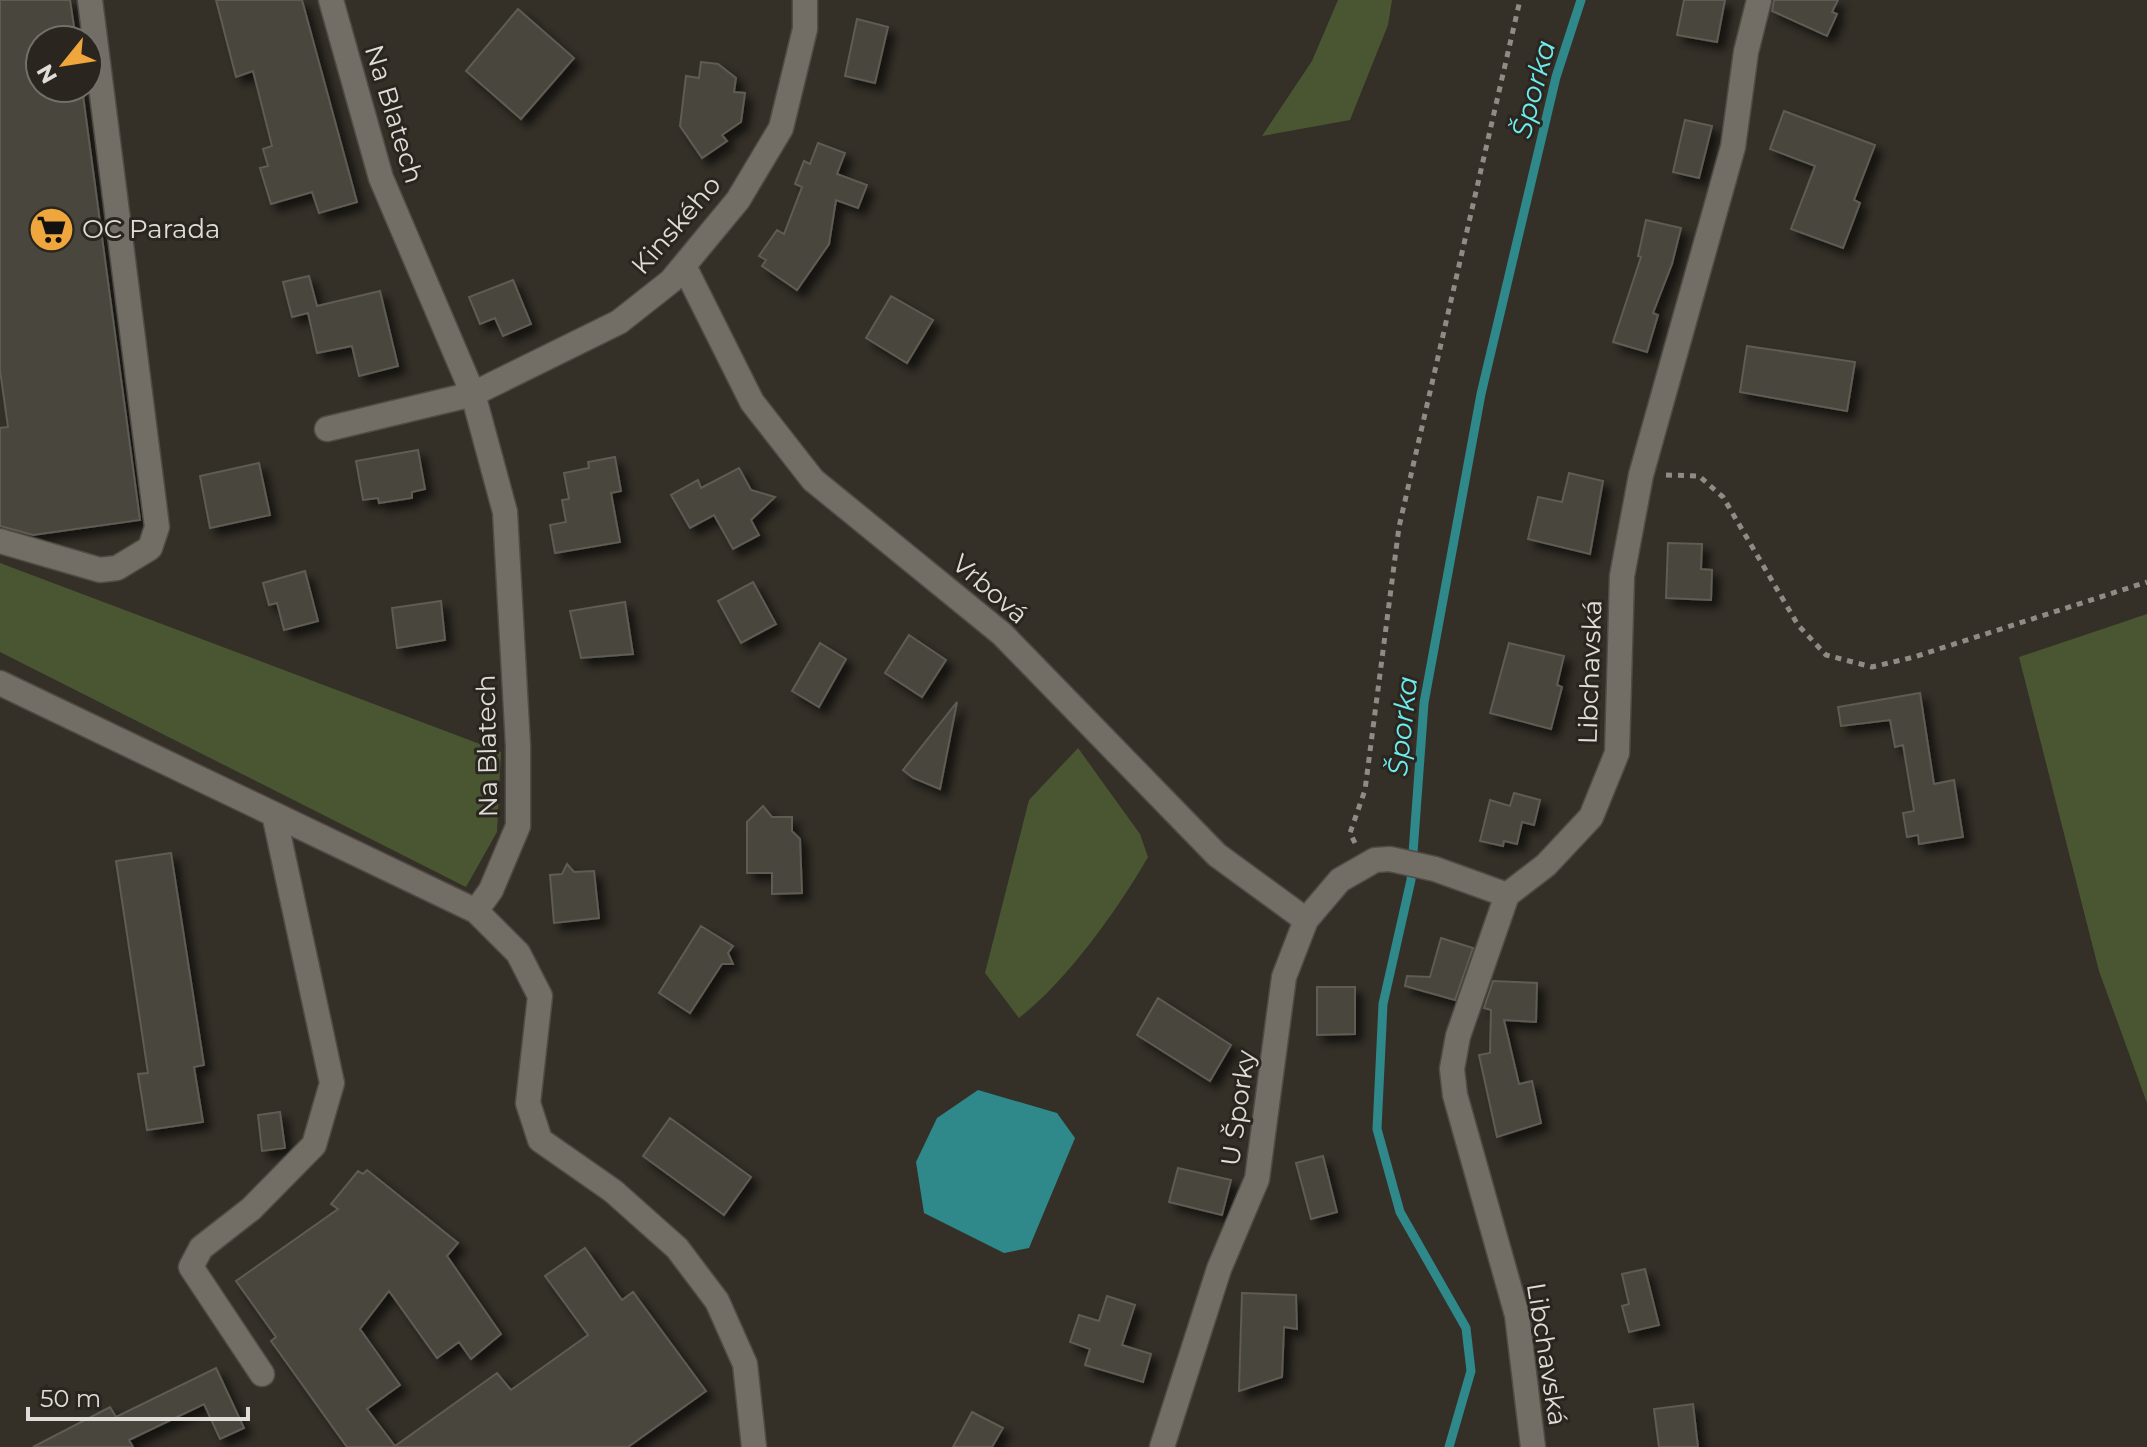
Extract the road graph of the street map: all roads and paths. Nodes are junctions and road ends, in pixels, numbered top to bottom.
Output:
1 (90, 0) edge
2 (331, 0) edge
3 (805, 0) edge
4 (1520, 0) edge
5 (1759, 0) edge
6 (684, 266) junction
7 (473, 394) junction
8 (327, 429) dead end
9 (1641, 475) junction
10 (0, 541) edge
11 (2147, 582) edge
12 (0, 683) edge
13 (274, 814) junction
14 (1378, 862) junction
15 (1507, 895) junction
16 (476, 911) junction
17 (1306, 920) junction
18 (262, 1374) dead end
19 (754, 1447) edge
20 (1162, 1447) edge
21 (1533, 1447) edge

1 - 10 street
2 - 7 street, Na Blatech
3 - 6 street, Kinského
4 - 14 path
5 - 9 street, Libchavská
6 - 7 street, Kinského
6 - 17 street, Vrbová
7 - 8 street, Kinského
7 - 16 street, Na Blatech
9 - 11 path
9 - 15 street, Libchavská
12 - 13 street
13 - 16 street
13 - 18 street
14 - 15 street
14 - 17 street, U Šporky
15 - 21 street, Libchavská
16 - 19 street
17 - 20 street, U Šporky

